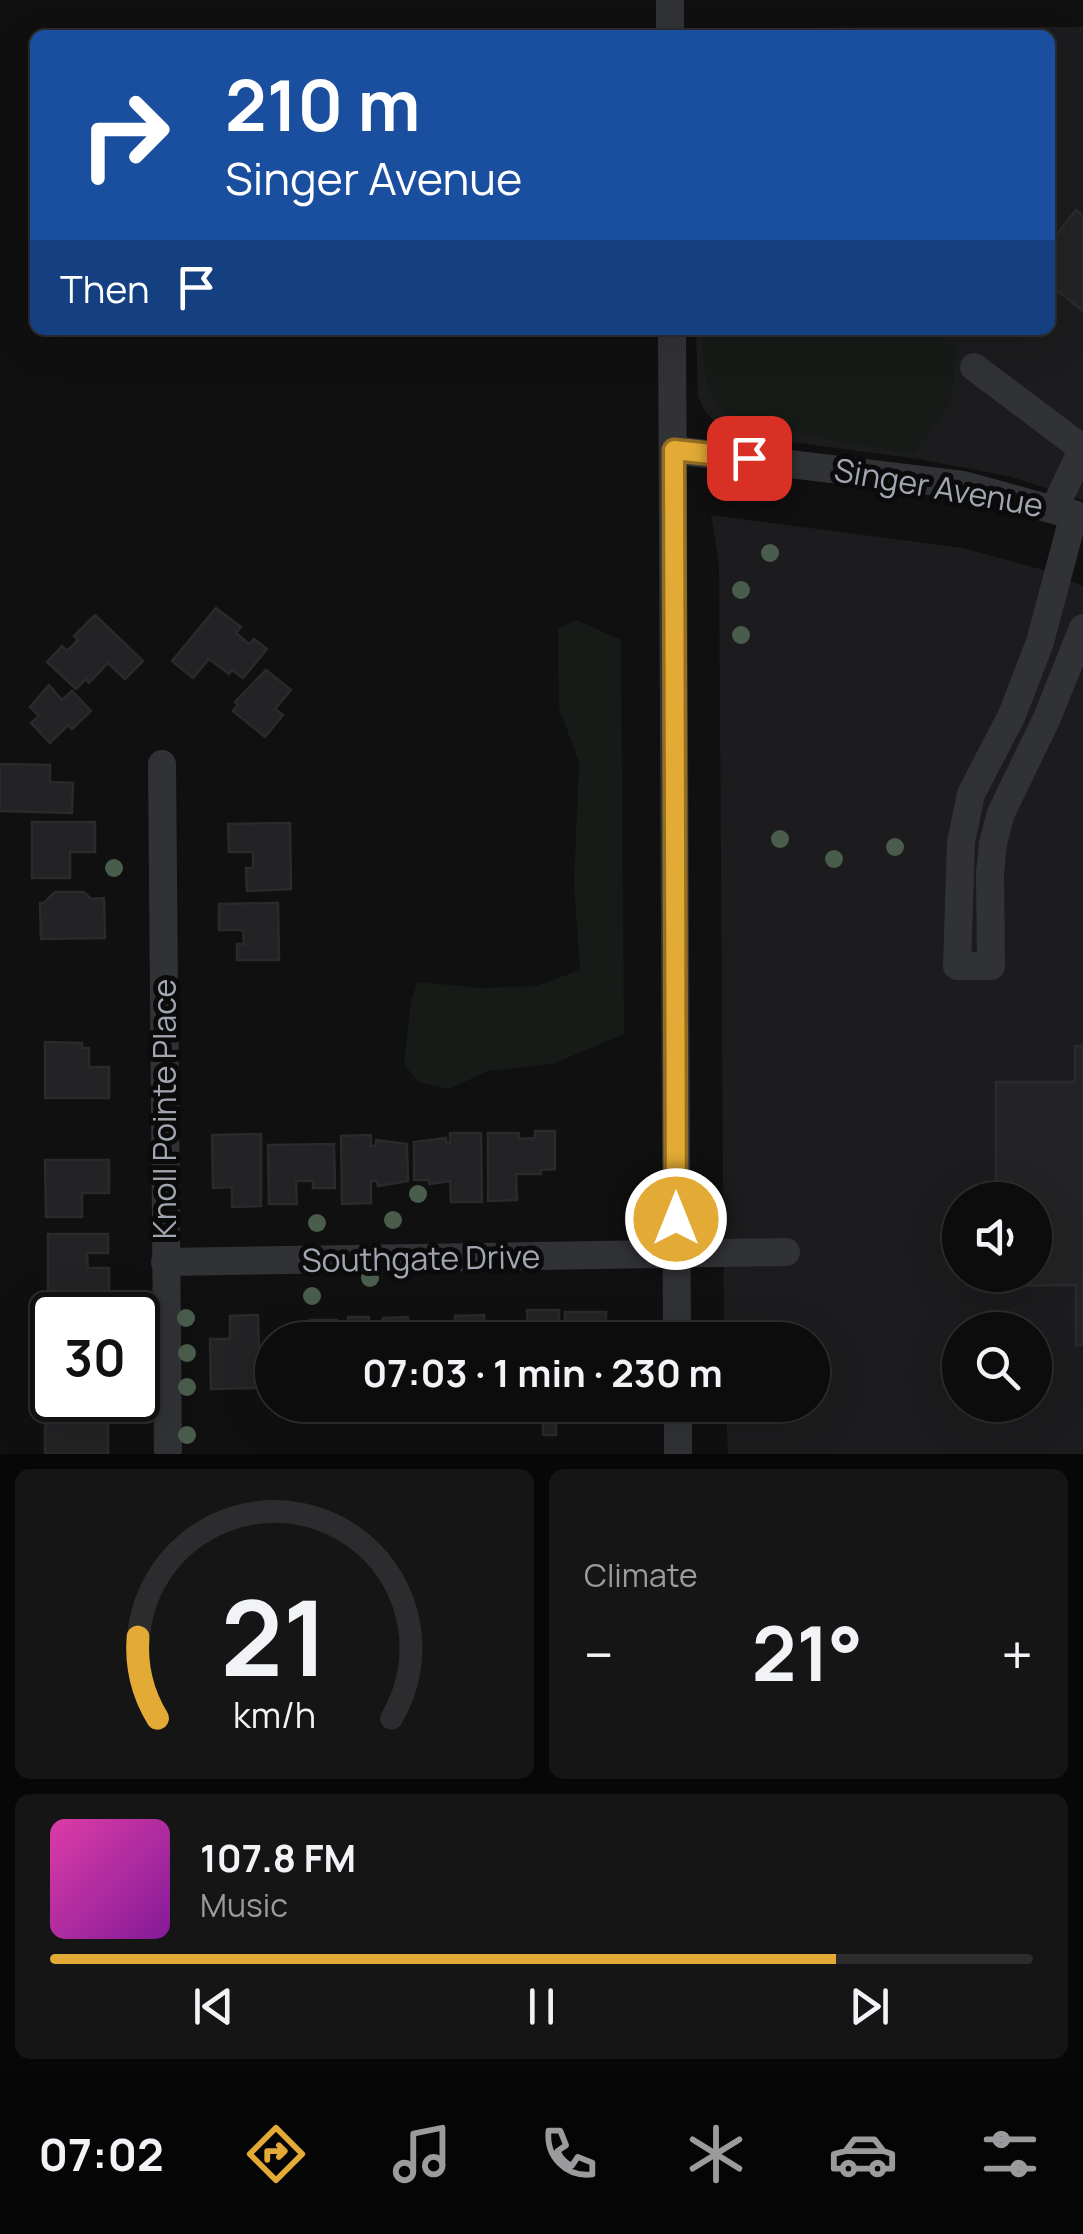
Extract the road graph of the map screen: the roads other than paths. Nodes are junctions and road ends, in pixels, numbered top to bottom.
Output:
1 (670, 0) edge
2 (670, 30) edge
3 (672, 335) edge
4 (974, 367) dead end
5 (1083, 448) edge
6 (674, 450) junction
7 (1071, 513) edge
8 (1083, 628) edge
9 (162, 764) dead end
10 (786, 1252) dead end
11 (676, 1254) junction
12 (166, 1262) junction
13 (677, 1322) edge
14 (678, 1422) edge
15 (168, 1454) edge
16 (678, 1454) edge

1 - 2 street
3 - 6 street
4 - 5 street
5 - 7 street
6 - 7 street, Singer Avenue
6 - 11 street
7 - 8 street
9 - 12 street, Knoll Pointe Place
10 - 11 street, Southgate Drive
11 - 12 street, Southgate Drive
11 - 13 street
12 - 15 street, Knoll Pointe Place
14 - 16 street

